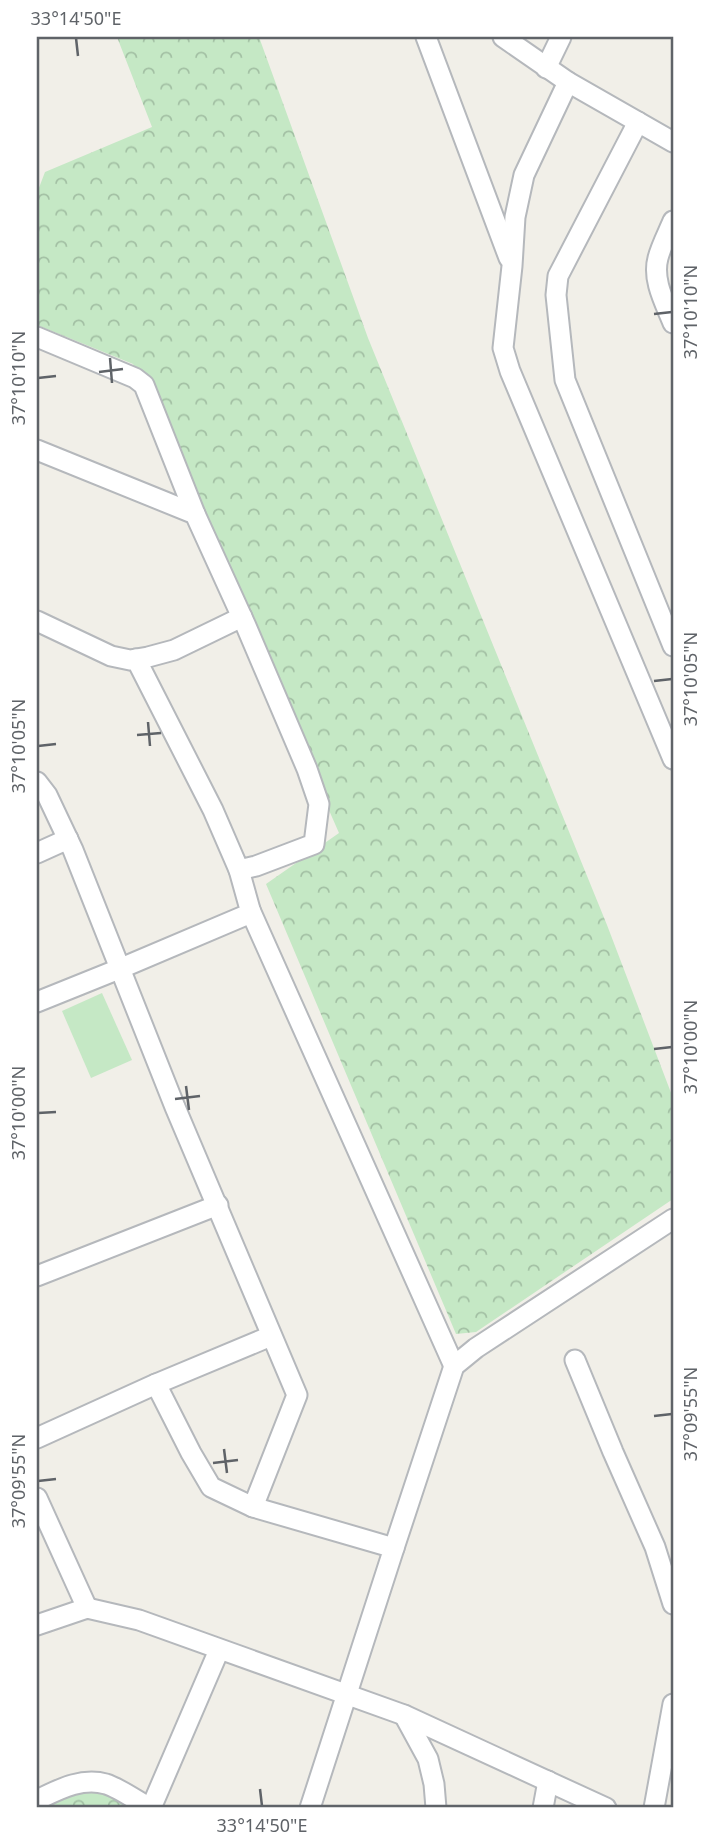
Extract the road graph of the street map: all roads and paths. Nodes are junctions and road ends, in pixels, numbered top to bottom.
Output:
1 (426, 37) edge
2 (503, 37) edge
3 (561, 37) edge
4 (546, 68) junction
5 (568, 82) junction
6 (638, 122) junction
7 (673, 142) edge
8 (673, 221) edge
9 (512, 266) junction
10 (673, 323) edge
11 (37, 337) edge
12 (37, 450) edge
13 (195, 514) junction
14 (242, 617) junction
15 (37, 621) edge
16 (673, 646) edge
17 (136, 659) junction
18 (673, 759) edge
19 (37, 782) edge
20 (68, 839) junction
21 (37, 853) edge
22 (239, 870) junction
23 (250, 910) junction
24 (119, 969) junction
25 (37, 1002) edge
26 (218, 1205) junction
27 (673, 1219) edge
28 (37, 1276) edge
29 (271, 1336) junction
30 (575, 1360) dead end
31 (454, 1366) junction
32 (156, 1384) junction
33 (37, 1438) edge
34 (37, 1499) edge
35 (253, 1507) junction
36 (394, 1548) junction
37 (673, 1604) edge
38 (87, 1608) junction
39 (37, 1625) edge
40 (219, 1650) junction
41 (348, 1695) junction
42 (673, 1704) edge
43 (404, 1715) junction
44 (548, 1781) junction
45 (37, 1800) edge
46 (150, 1808) edge
47 (310, 1808) edge
48 (436, 1808) edge
49 (543, 1808) edge
50 (607, 1808) edge
51 (654, 1808) edge

1 - 9 street
2 - 4 street
3 - 4 street
4 - 5 street
5 - 6 street
5 - 9 street
6 - 7 street
6 - 16 street
8 - 10 street
9 - 18 street
11 - 13 street
12 - 13 street
13 - 14 street
14 - 17 street
14 - 22 street
15 - 17 street
17 - 22 street
19 - 20 street
20 - 21 street
20 - 24 street
22 - 23 street
23 - 24 street
23 - 31 street
24 - 25 street
24 - 26 street
26 - 28 street
26 - 29 street
27 - 31 street
29 - 32 street
29 - 35 street
30 - 37 street
31 - 36 street
32 - 33 street
32 - 35 street
34 - 38 street
35 - 36 street
36 - 41 street
38 - 39 street
38 - 40 street
40 - 41 street
40 - 46 street
41 - 43 street
41 - 47 street
42 - 51 street
43 - 44 street
43 - 48 street
44 - 49 street
44 - 50 street
45 - 46 street

